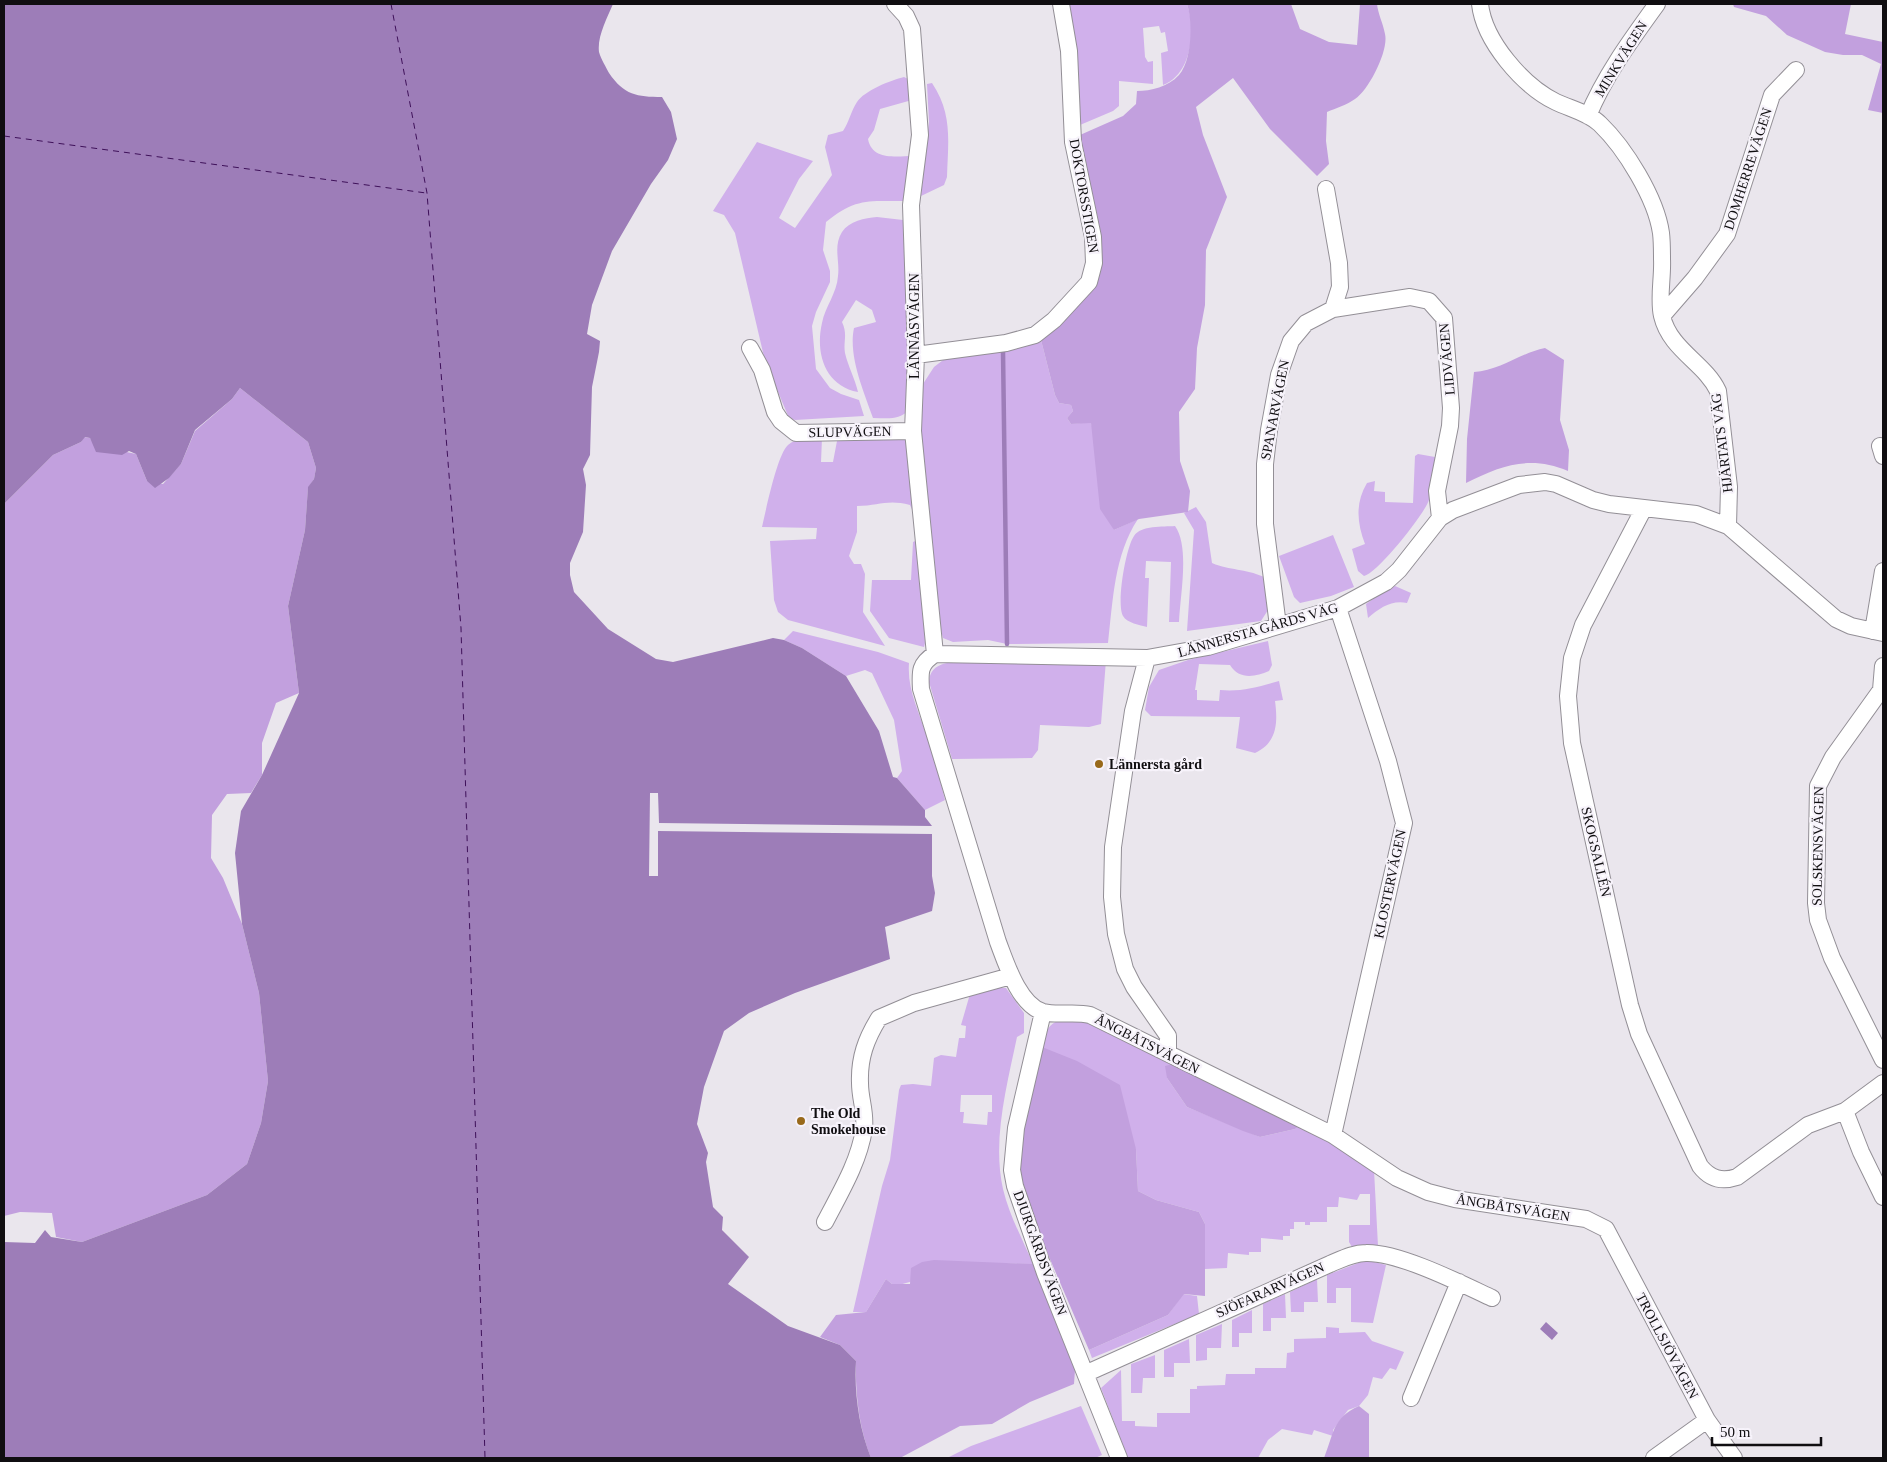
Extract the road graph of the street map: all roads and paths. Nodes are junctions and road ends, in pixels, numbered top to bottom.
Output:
1 (895, 4) edge
2 (1061, 4) edge
3 (1480, 4) edge
4 (1657, 4) edge
5 (1796, 70) dead end
6 (1588, 116) junction
7 (1326, 189) dead end
8 (1333, 309) junction
9 (1662, 316) junction
10 (750, 348) dead end
11 (916, 355) junction
12 (914, 431) junction
13 (1644, 508) junction
14 (1440, 518) junction
15 (1728, 526) junction
16 (1883, 571) edge
17 (1338, 608) junction
18 (1278, 626) junction
19 (1878, 632) edge
20 (935, 654) junction
21 (1147, 658) junction
22 (1883, 666) edge
23 (1011, 976) junction
24 (1043, 1012) junction
25 (1168, 1053) junction
26 (1883, 1060) edge
27 (1883, 1083) edge
28 (1845, 1111) junction
29 (1333, 1135) junction
30 (1883, 1197) edge
31 (825, 1222) dead end
32 (1606, 1229) joint
33 (1459, 1282) junction
34 (1492, 1298) dead end
35 (1087, 1374) junction
36 (1411, 1398) dead end
37 (1706, 1420) junction
38 (1119, 1458) edge
39 (1654, 1458) edge
40 (1734, 1458) edge

1 - 11 street, LÄNNÄSVÄGEN
2 - 11 street, DOKTORSSTIGEN
3 - 6 street, HJÄRTATS VÄG
4 - 6 street, MINKVÄGEN
5 - 9 street, DOMHERREVÄGEN
6 - 9 street, HJÄRTATS VÄG
7 - 8 street
8 - 14 street, LIDVÄGEN
8 - 18 street, SPANARVÄGEN
9 - 15 street, HJÄRTATS VÄG
10 - 12 street, SLUPVÄGEN
11 - 12 street, LÄNNÄSVÄGEN
12 - 20 street, LÄNNÄSVÄGEN
13 - 14 street, LÄNNERSTA GÅRDS VÄG
13 - 15 street, LÄNNERSTA GÅRDS VÄG
13 - 28 street, SKOGSALLÉN
14 - 17 street, LÄNNERSTA GÅRDS VÄG
15 - 19 street, LÄNNERSTA GÅRDS VÄG
16 - 19 street
17 - 18 street, LÄNNERSTA GÅRDS VÄG
17 - 29 street, KLOSTERVÄGEN
18 - 21 street, LÄNNERSTA GÅRDS VÄG
20 - 21 street, LÄNNERSTA GÅRDS VÄG
20 - 23 street
21 - 25 street
22 - 26 street, SOLSKENSVÄGEN
23 - 24 street
23 - 31 street
24 - 25 street, ÅNGBÅTSVÄGEN
24 - 35 street, DJURGÅRDSVÄGEN
25 - 29 street, ÅNGBÅTSVÄGEN
27 - 28 street
28 - 30 street
29 - 32 street, ÅNGBÅTSVÄGEN
32 - 37 street, TROLLSJÖVÄGEN
33 - 34 street, SJÖFARARVÄGEN
33 - 35 street, SJÖFARARVÄGEN
33 - 36 street
35 - 38 street, DJURGÅRDSVÄGEN
37 - 39 street
37 - 40 street, TROLLSJÖVÄGEN

